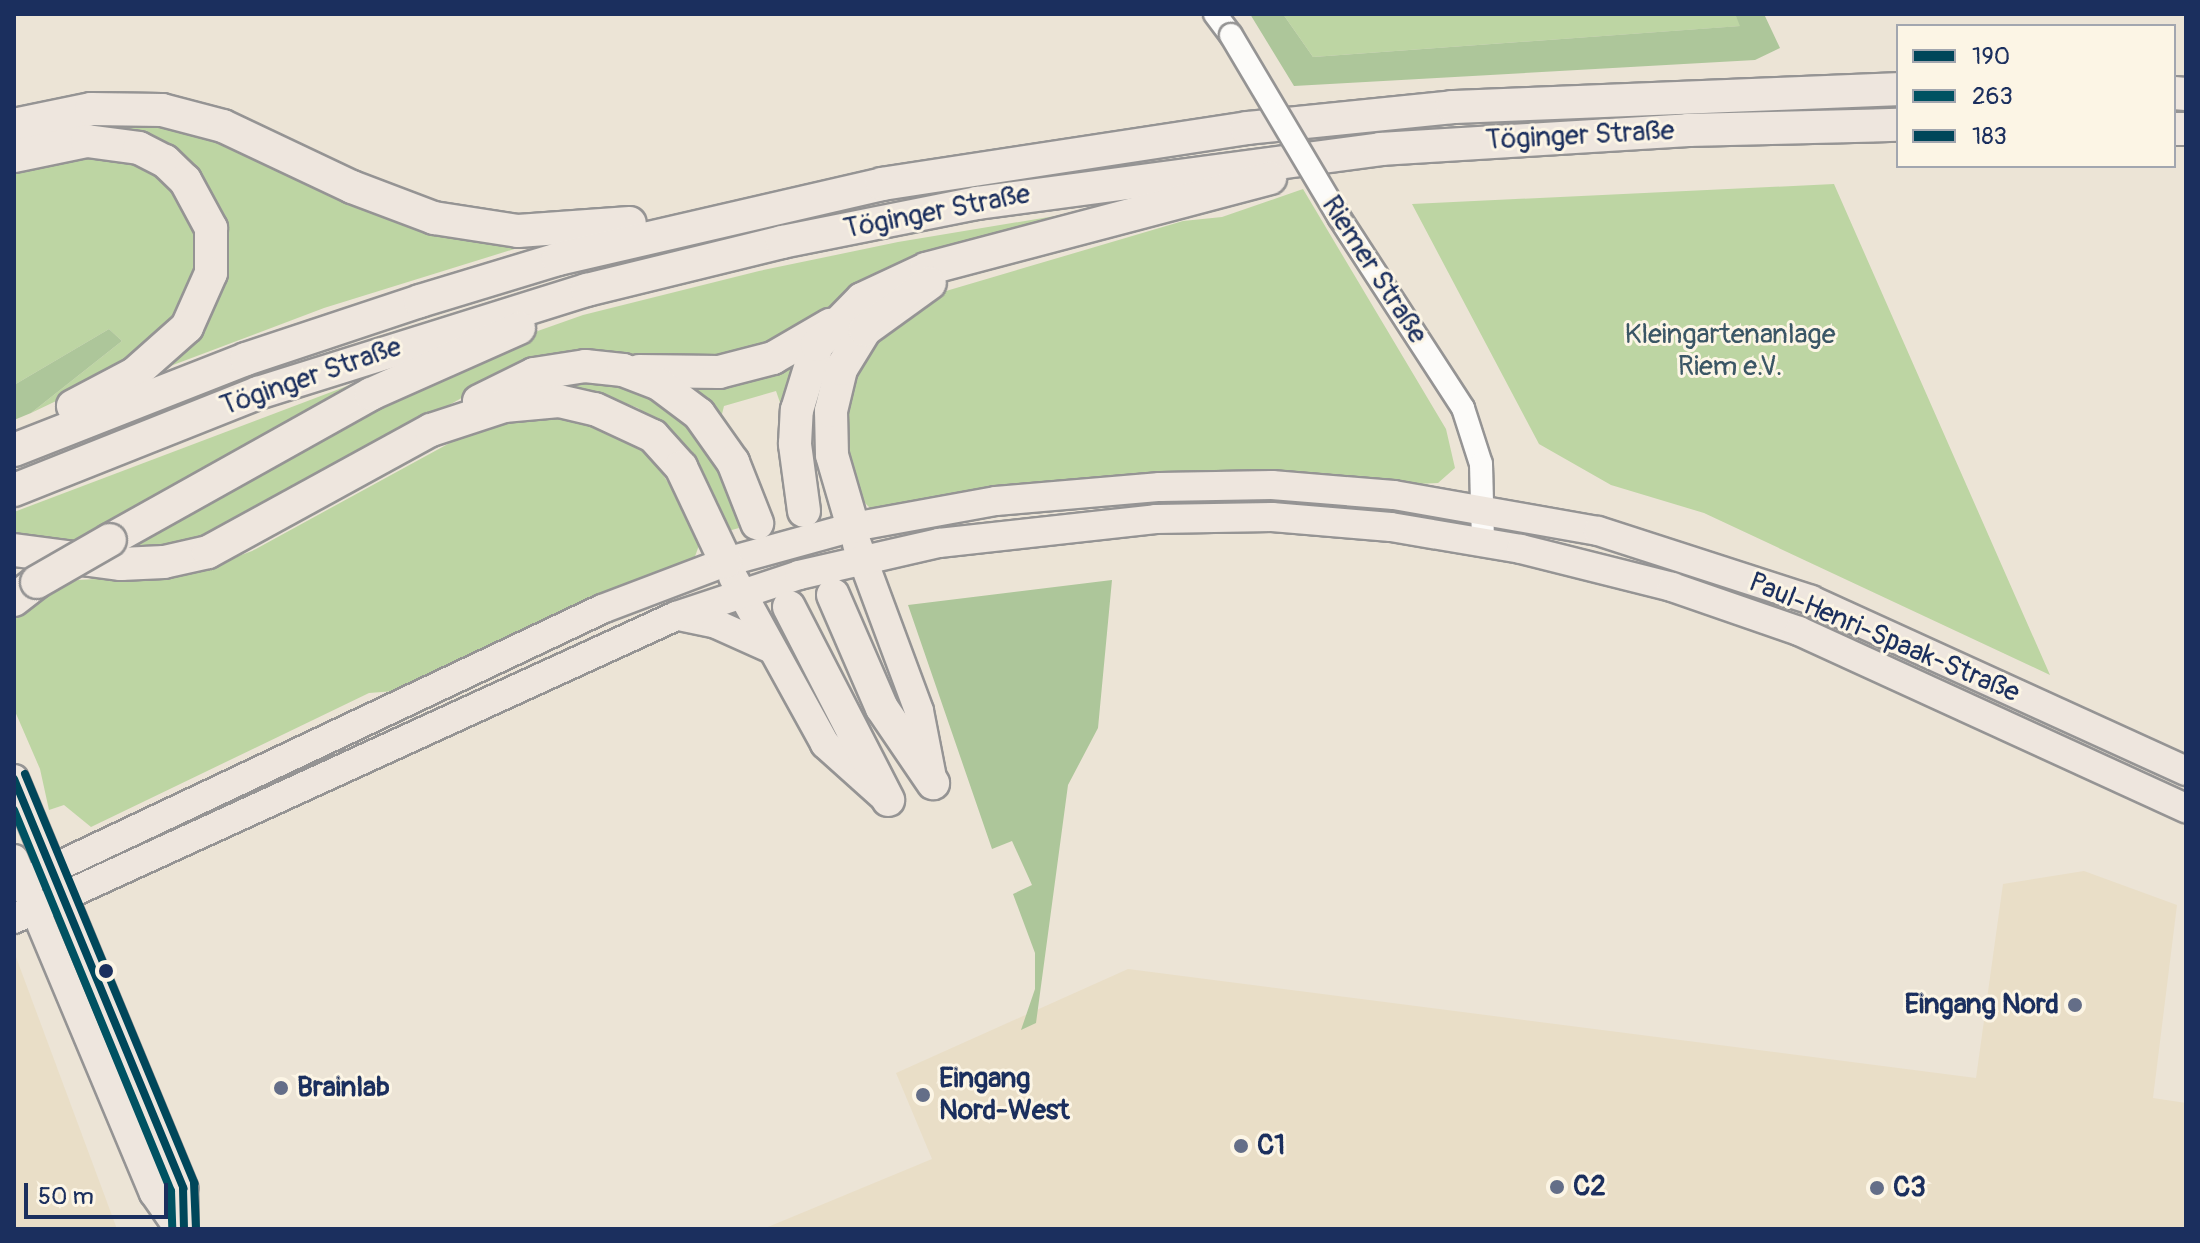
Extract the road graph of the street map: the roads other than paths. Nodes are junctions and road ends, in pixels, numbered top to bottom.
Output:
1 (1215, 14) edge
2 (1896, 89) edge
3 (14, 125) edge
4 (1896, 125) edge
5 (1380, 149) junction
6 (14, 156) edge
7 (733, 217) junction
8 (966, 258) junction
9 (587, 290) junction
10 (833, 324) junction
11 (623, 370) junction
12 (431, 430) junction
13 (14, 443) edge
14 (14, 450) edge
15 (14, 490) edge
16 (1482, 507) junction
17 (804, 511) dead end
18 (757, 523) dead end
19 (853, 527) junction
20 (1483, 541) junction
21 (14, 550) edge
22 (862, 559) junction
23 (726, 562) junction
24 (22, 591) edge
25 (741, 593) junction
26 (833, 595) dead end
27 (789, 607) dead end
28 (676, 616) junction
29 (772, 649) junction
30 (486, 664) junction
31 (501, 696) junction
32 (2186, 771) edge
33 (14, 779) edge
34 (933, 783) joint
35 (888, 800) joint
36 (2186, 808) edge
37 (52, 869) junction
38 (17, 876) edge
39 (64, 897) junction
40 (25, 915) edge
41 (181, 1229) edge

1 - 16 street, Riemer Straße, bridge
2 - 7 highway, Töginger Straße
3 - 7 highway
4 - 5 highway, Töginger Straße
5 - 8 highway
5 - 9 highway, Töginger Straße
6 - 13 highway
7 - 14 highway, Töginger Straße
8 - 10 highway
8 - 19 highway
9 - 15 highway, Töginger Straße
9 - 24 highway, bridge
10 - 11 highway
10 - 17 highway
11 - 12 highway
11 - 18 highway
12 - 21 highway
12 - 23 highway
16 - 19 main road, Paul-Henri-Spaak-Straße
16 - 20 street, Riemer Straße
16 - 32 main road, Paul-Henri-Spaak-Straße
19 - 22 main road
19 - 23 main road, Paul-Henri-Spaak-Straße
20 - 22 main road, Paul-Henri-Spaak-Straße
20 - 36 main road, Paul-Henri-Spaak-Straße
22 - 25 main road, Paul-Henri-Spaak-Straße
22 - 34 main road
23 - 25 main road
23 - 30 main road, Paul-Henri-Spaak-Straße
25 - 28 main road, Paul-Henri-Spaak-Straße
25 - 29 main road
26 - 34 highway
27 - 35 highway
28 - 29 main road
28 - 31 main road, Paul-Henri-Spaak-Straße
29 - 35 main road
30 - 31 main road
30 - 37 main road, Paul-Henri-Spaak-Straße
31 - 39 main road, Paul-Henri-Spaak-Straße
33 - 37 main road
37 - 38 main road, Paul-Henri-Spaak-Straße
37 - 39 main road
38 - 40 main road
39 - 40 main road, Paul-Henri-Spaak-Straße
39 - 41 main road
40 - 41 main road

